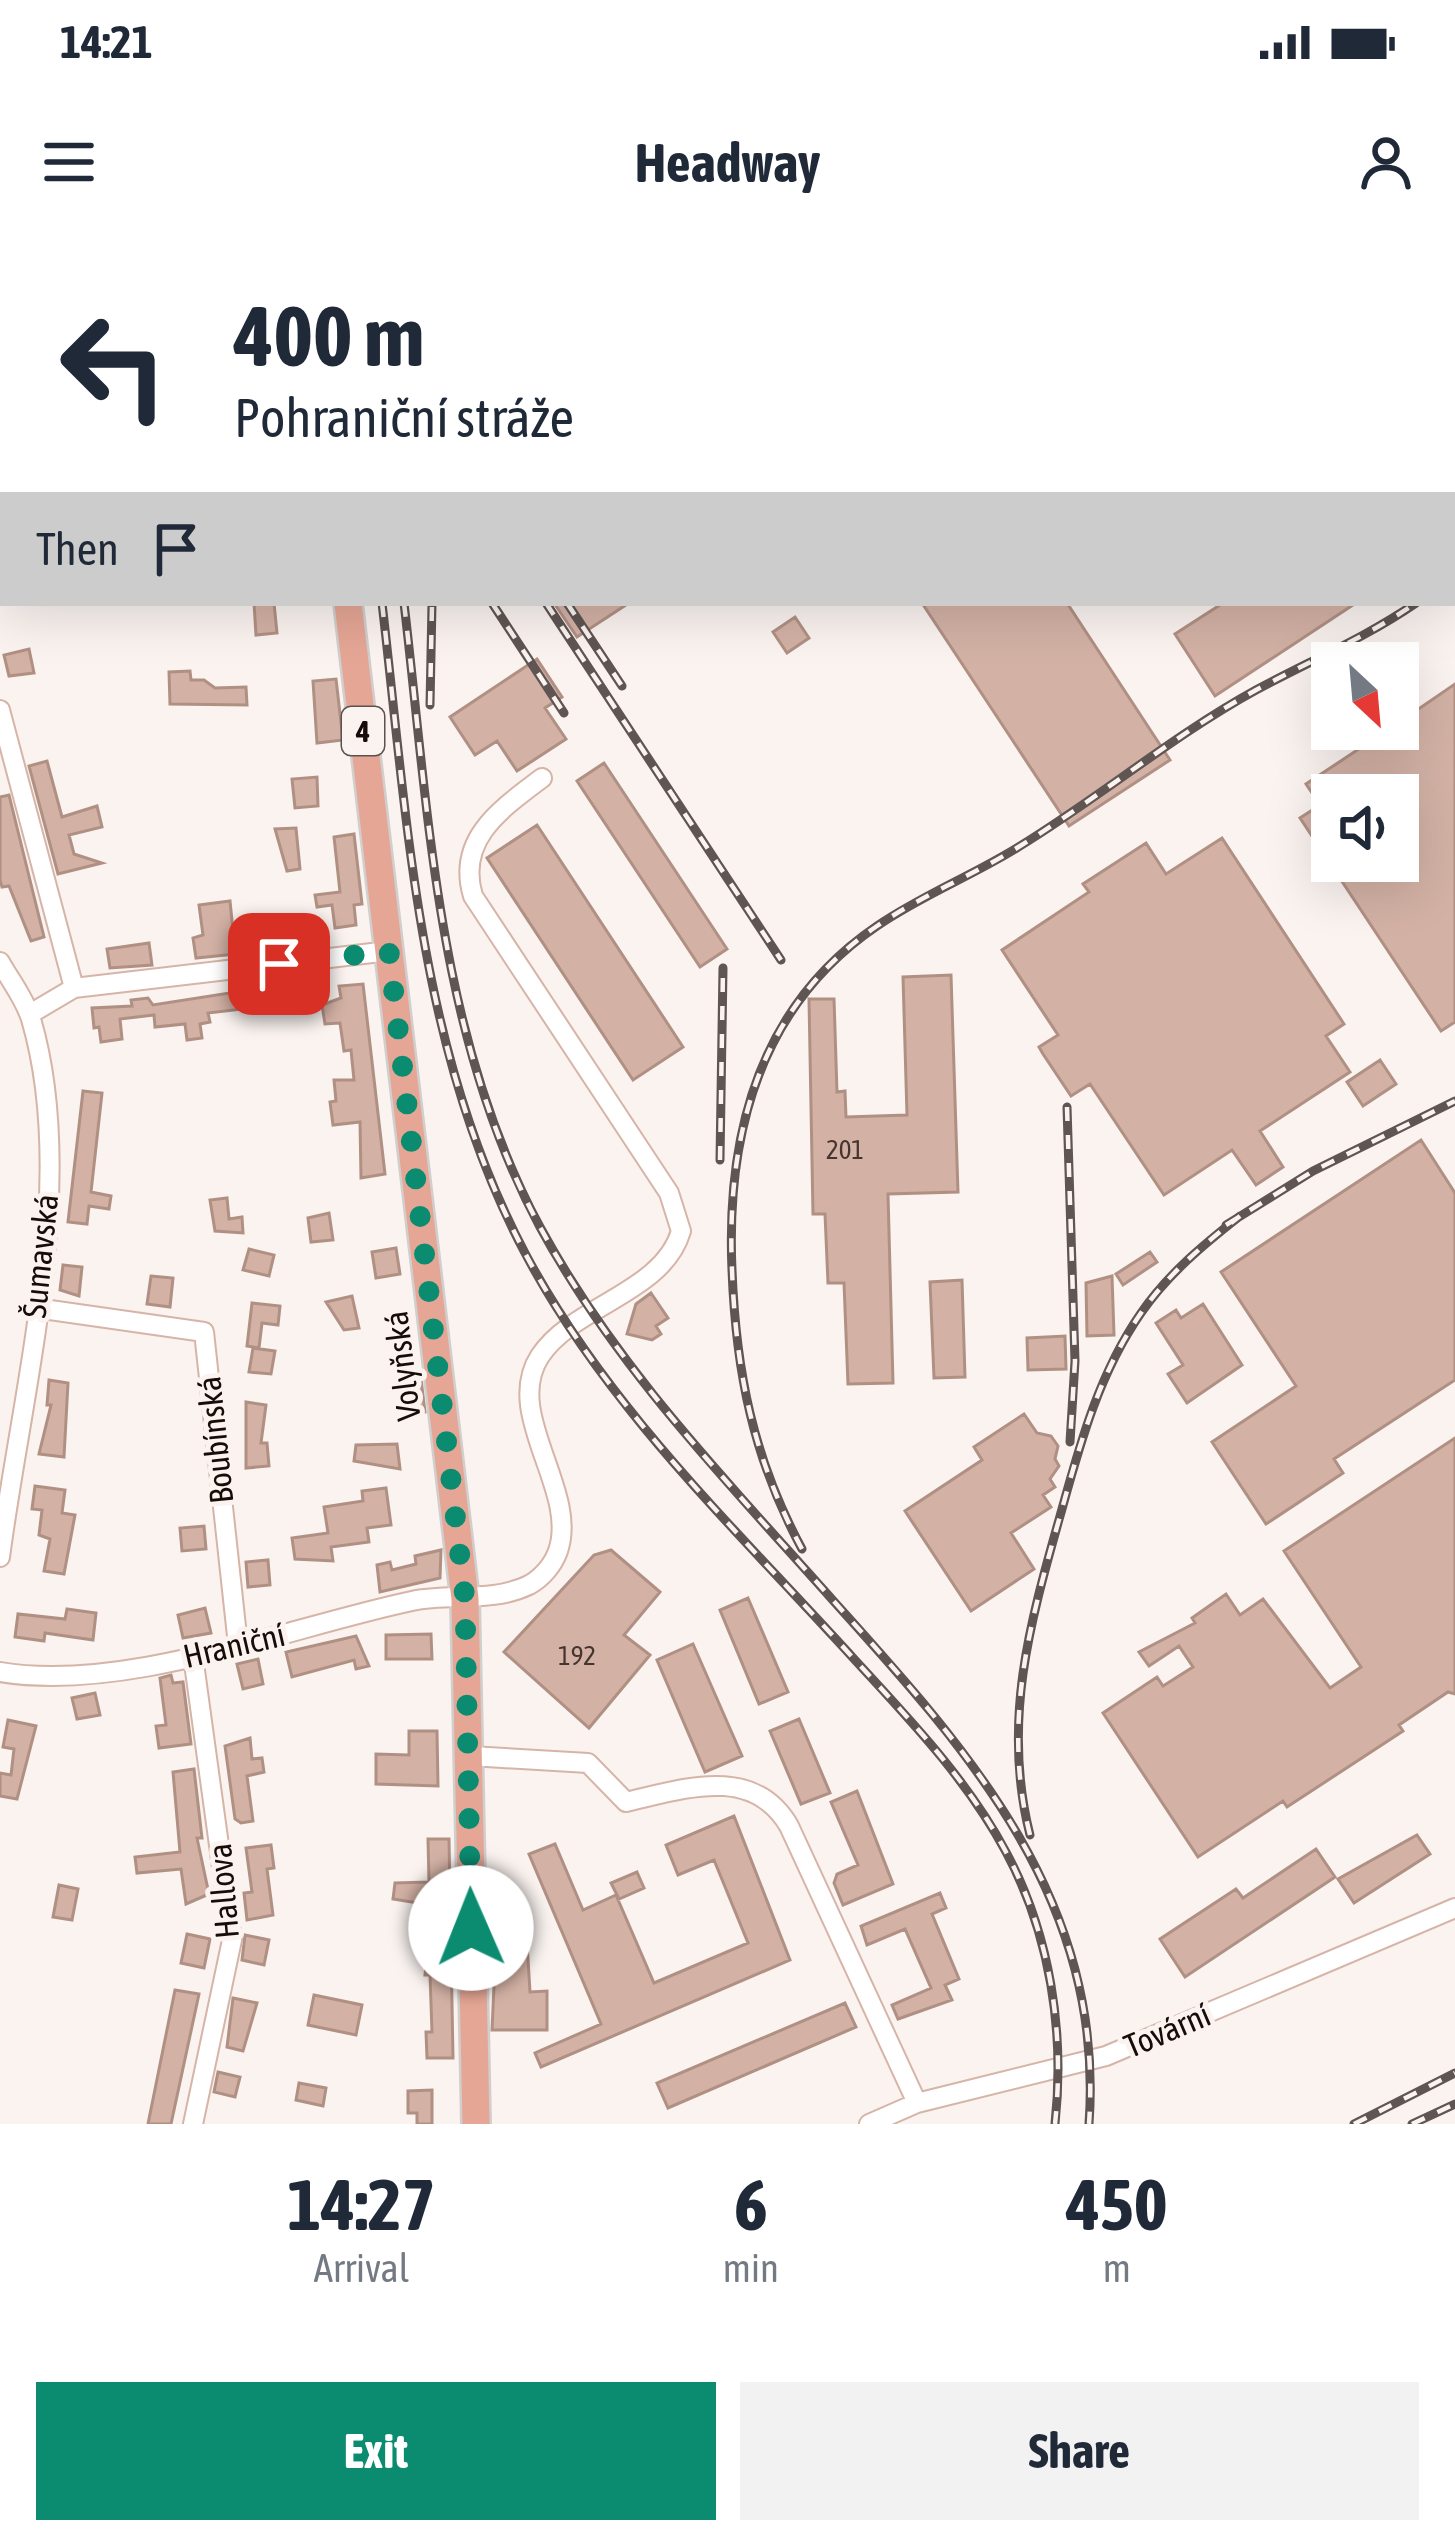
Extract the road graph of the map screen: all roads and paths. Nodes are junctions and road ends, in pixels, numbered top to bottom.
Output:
1 (348, 606) edge
2 (0, 710) edge
3 (542, 778) dead end
4 (389, 951) junction
5 (0, 962) edge
6 (74, 988) junction
7 (29, 1014) junction
8 (36, 1308) junction
9 (0, 1557) edge
10 (465, 1599) junction
11 (238, 1645) junction
12 (194, 1656) junction
13 (0, 1672) edge
14 (470, 1756) junction
15 (1455, 1909) edge
16 (917, 2103) junction
17 (193, 2124) edge
18 (476, 2124) edge
19 (869, 2124) edge

1 - 4 main road, Volyňská / 4
2 - 6 street
3 - 10 street, Hraniční
4 - 6 street
4 - 10 main road, Volyňská / 4
5 - 7 street, Šumavská
6 - 7 street
7 - 8 street, Šumavská
8 - 9 street, Šumavská
8 - 11 street, Boubínská
10 - 11 street, Hraniční
10 - 14 main road, Volyňská / 4
11 - 12 street, Hraniční
12 - 13 street, Hraniční
12 - 17 street, Hallova
14 - 16 street
14 - 18 main road, Volyňská / 4
15 - 16 street, Tovární
16 - 19 street, Tovární

